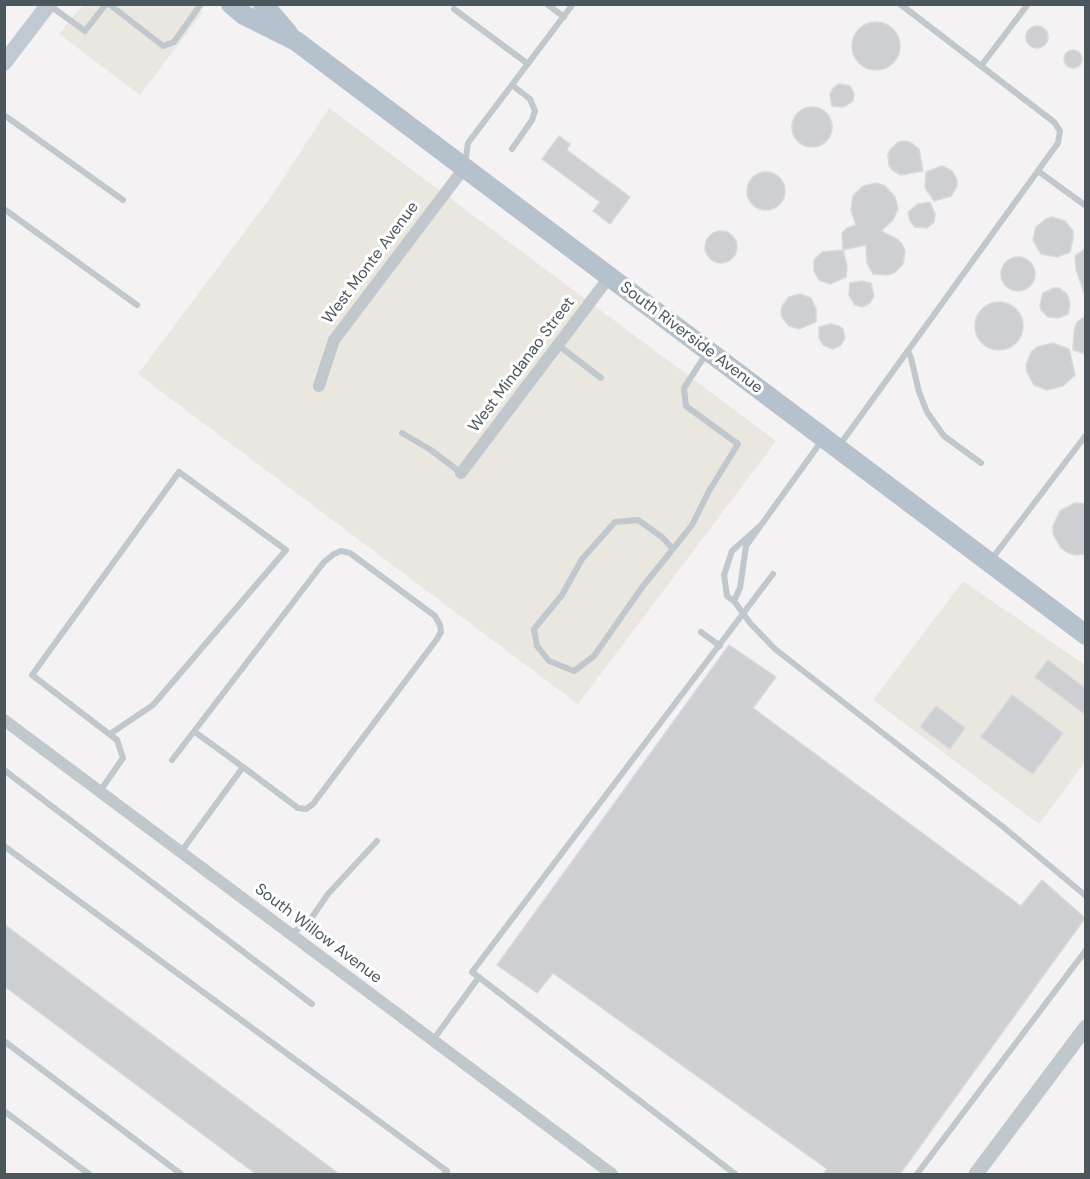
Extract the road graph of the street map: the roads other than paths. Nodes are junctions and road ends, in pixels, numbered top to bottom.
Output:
1 (49, 4) edge
2 (107, 4) edge
3 (201, 4) edge
4 (231, 4) edge
5 (263, 4) edge
6 (547, 4) edge
7 (573, 4) edge
8 (900, 4) edge
9 (1028, 4) edge
10 (454, 9) dead end
11 (564, 17) junction
12 (296, 41) junction
13 (4, 63) edge
14 (528, 64) junction
15 (981, 66) junction
16 (512, 85) junction
17 (4, 115) edge
18 (512, 148) dead end
19 (465, 167) junction
20 (1038, 171) junction
21 (123, 200) dead end
22 (1086, 206) edge
23 (4, 209) edge
24 (610, 276) junction
25 (137, 305) dead end
26 (558, 345) junction
27 (708, 351) junction
28 (908, 351) junction
29 (601, 378) dead end
30 (319, 386) dead end
31 (402, 433) dead end
32 (1085, 439) edge
33 (830, 444) junction
34 (981, 464) dead end
35 (461, 473) joint
36 (760, 526) junction
37 (673, 549) junction
38 (989, 563) junction
39 (772, 574) dead end
40 (734, 601) junction
41 (743, 614) junction
42 (701, 632) dead end
43 (1086, 635) edge
44 (720, 646) junction
45 (4, 720) edge
46 (195, 732) junction
47 (110, 734) junction
48 (172, 760) dead end
49 (243, 767) junction
50 (4, 770) edge
51 (100, 792) junction
52 (377, 841) dead end
53 (4, 846) edge
54 (181, 852) junction
55 (1086, 896) edge
56 (290, 934) junction
57 (1086, 950) edge
58 (479, 977) junction
59 (312, 1004) dead end
60 (1086, 1027) edge
61 (4, 1041) edge
62 (433, 1041) junction
63 (4, 1111) edge
64 (89, 1174) edge
65 (181, 1174) edge
66 (444, 1174) edge
67 (612, 1174) edge
68 (735, 1174) edge
69 (917, 1174) edge
70 (976, 1174) edge

1 - 2 lane
1 - 13 main road
2 - 3 lane
4 - 12 main road, South Riverside Avenue
5 - 12 main road, South Riverside Avenue
6 - 11 lane
7 - 11 lane
8 - 15 lane
9 - 15 lane
10 - 14 lane
11 - 14 lane
12 - 19 main road, South Riverside Avenue
14 - 16 lane
15 - 20 lane
16 - 18 lane
16 - 19 lane
17 - 21 lane
19 - 24 main road, South Riverside Avenue
19 - 30 street, West Monte Avenue
20 - 22 lane
20 - 28 lane
23 - 25 lane
24 - 26 street, West Mindanao Street
24 - 27 main road, South Riverside Avenue
26 - 29 lane
26 - 35 street, West Mindanao Street
27 - 33 main road, South Riverside Avenue
27 - 37 lane
28 - 33 lane
28 - 34 lane
31 - 35 lane
32 - 38 lane
33 - 36 lane
33 - 38 main road, South Riverside Avenue
36 - 40 lane
36 - 40 lane
37 - 37 lane
38 - 43 main road, South Riverside Avenue
39 - 41 lane
40 - 41 lane
41 - 44 lane
41 - 55 lane
42 - 44 lane
44 - 58 lane
45 - 51 street, South Willow Avenue
46 - 48 lane
46 - 49 lane
46 - 49 lane
47 - 47 lane
47 - 51 lane
49 - 54 lane
50 - 59 lane
51 - 54 street, South Willow Avenue
52 - 56 lane
53 - 66 lane
54 - 56 street, South Willow Avenue
56 - 62 street, South Willow Avenue
57 - 69 lane
58 - 62 lane
58 - 68 lane
60 - 70 street
61 - 65 lane
62 - 67 street, South Willow Avenue
63 - 64 lane

